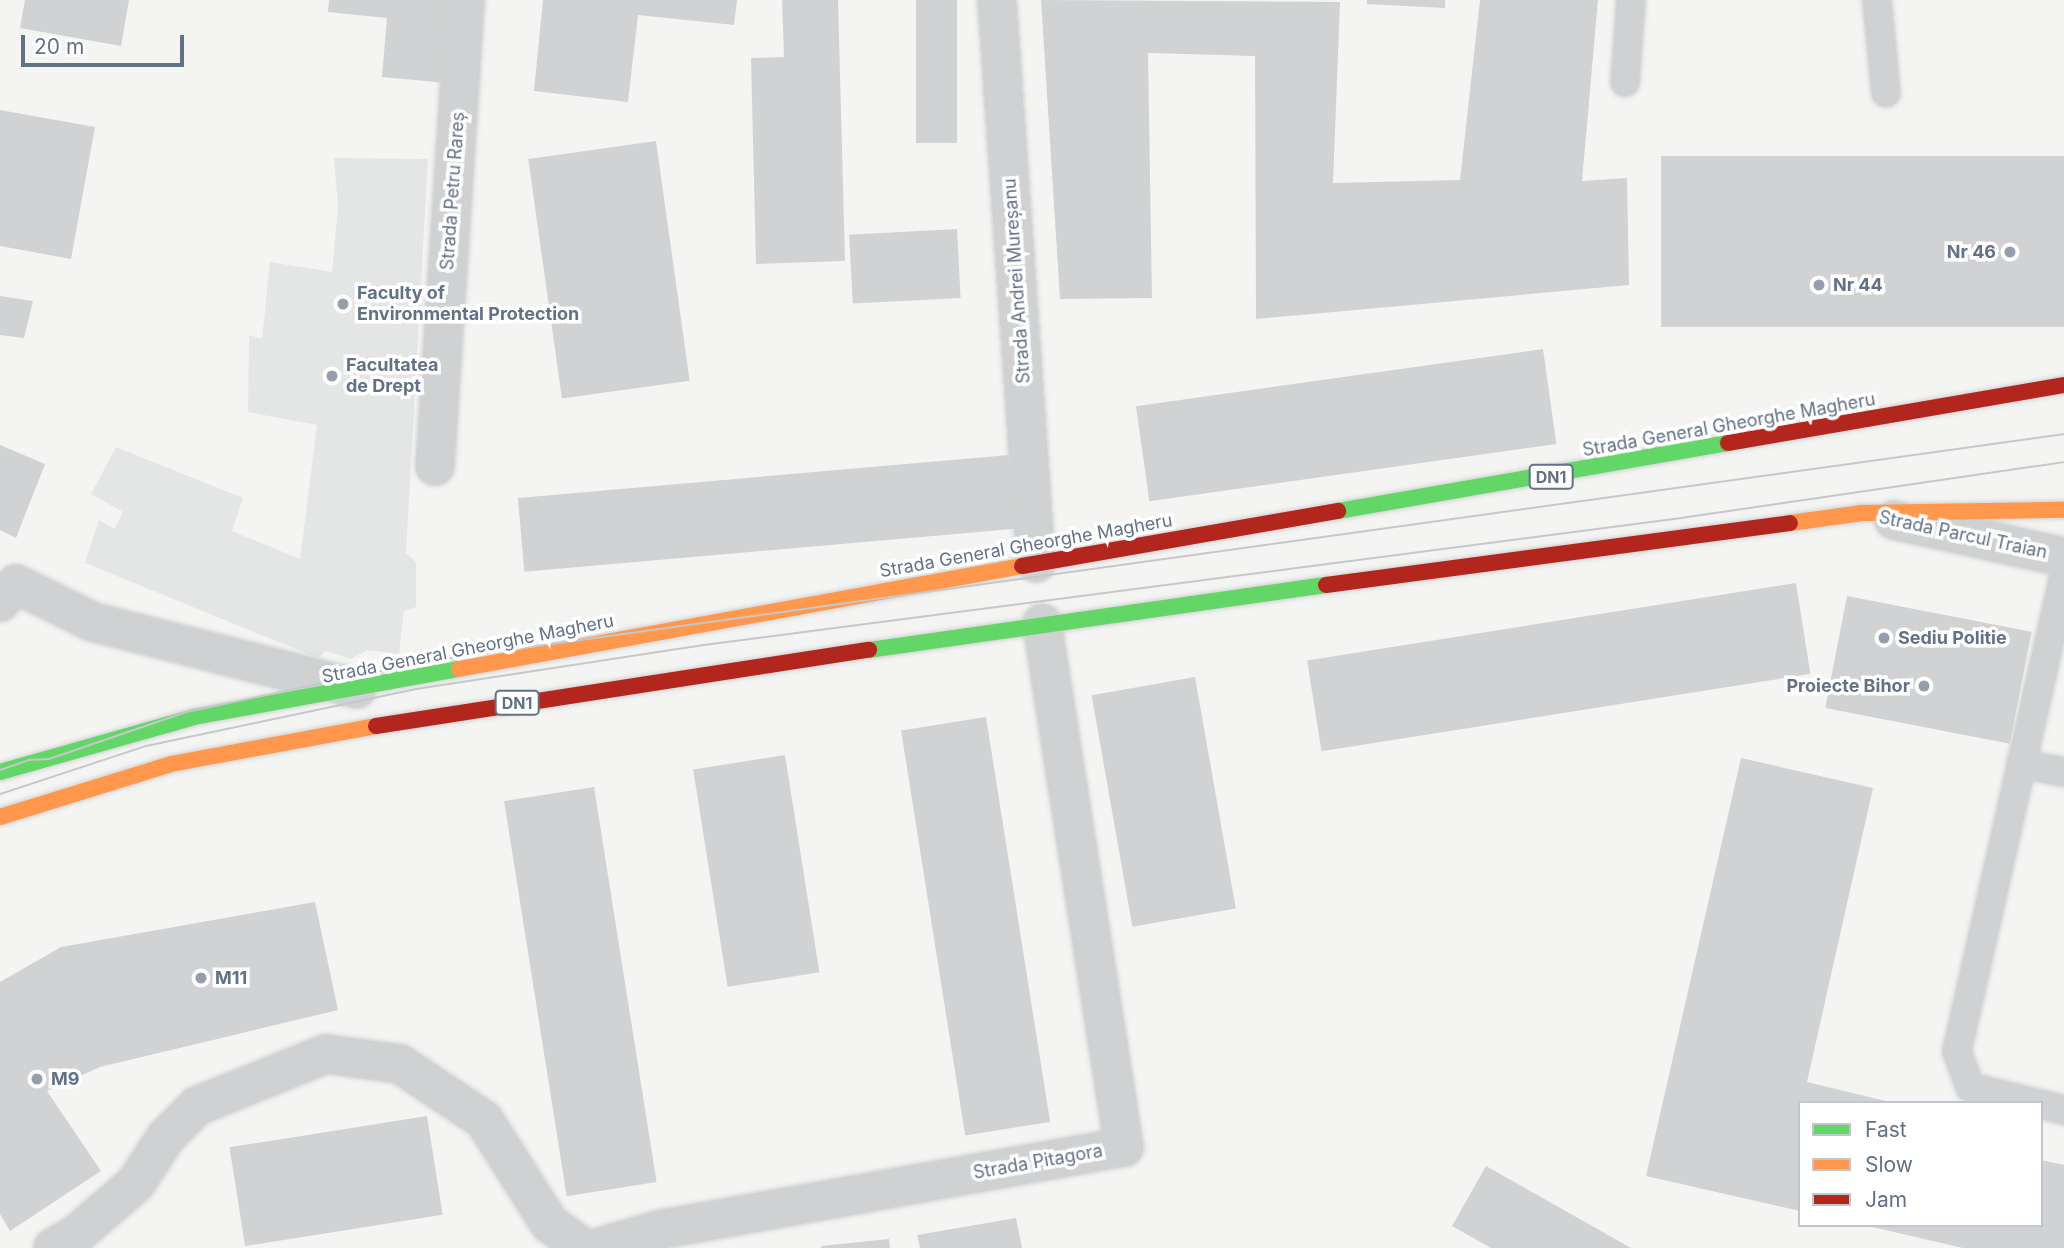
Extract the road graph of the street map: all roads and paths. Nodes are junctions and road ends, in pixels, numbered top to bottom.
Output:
1 (465, 0) edge
2 (997, 0) edge
3 (1631, 0) edge
4 (1877, 0) edge
5 (1625, 82) dead end
6 (1886, 93) dead end
7 (2064, 385) edge
8 (435, 466) dead end
9 (2064, 510) edge
10 (1862, 513) junction
11 (2064, 557) edge
12 (1036, 563) junction
13 (2064, 576) edge
14 (5, 587) edge
15 (1042, 623) junction
16 (359, 690) junction
17 (2021, 764) junction
18 (0, 772) edge
19 (2064, 772) edge
20 (0, 817) edge
21 (2027, 1101) edge
22 (2043, 1105) edge
23 (2064, 1110) edge
24 (52, 1248) edge
25 (583, 1248) edge
26 (597, 1248) edge

1 - 8 street, Strada Petru Rareș
2 - 12 street, Strada Andrei Mureșanu
3 - 5 lane
4 - 6 lane
7 - 12 main road, Strada General Gheorghe Magheru / DN1
9 - 10 main road, DN1
10 - 11 street, Strada Parcul Traian
10 - 15 main road, DN1
12 - 16 main road, Strada General Gheorghe Magheru / DN1
13 - 17 lane
14 - 16 street
15 - 20 main road, DN1
15 - 26 street, Strada Pitagora
16 - 18 main road, Strada General Gheorghe Magheru / DN1
17 - 19 lane
17 - 21 lane
22 - 23 lane
24 - 25 street

